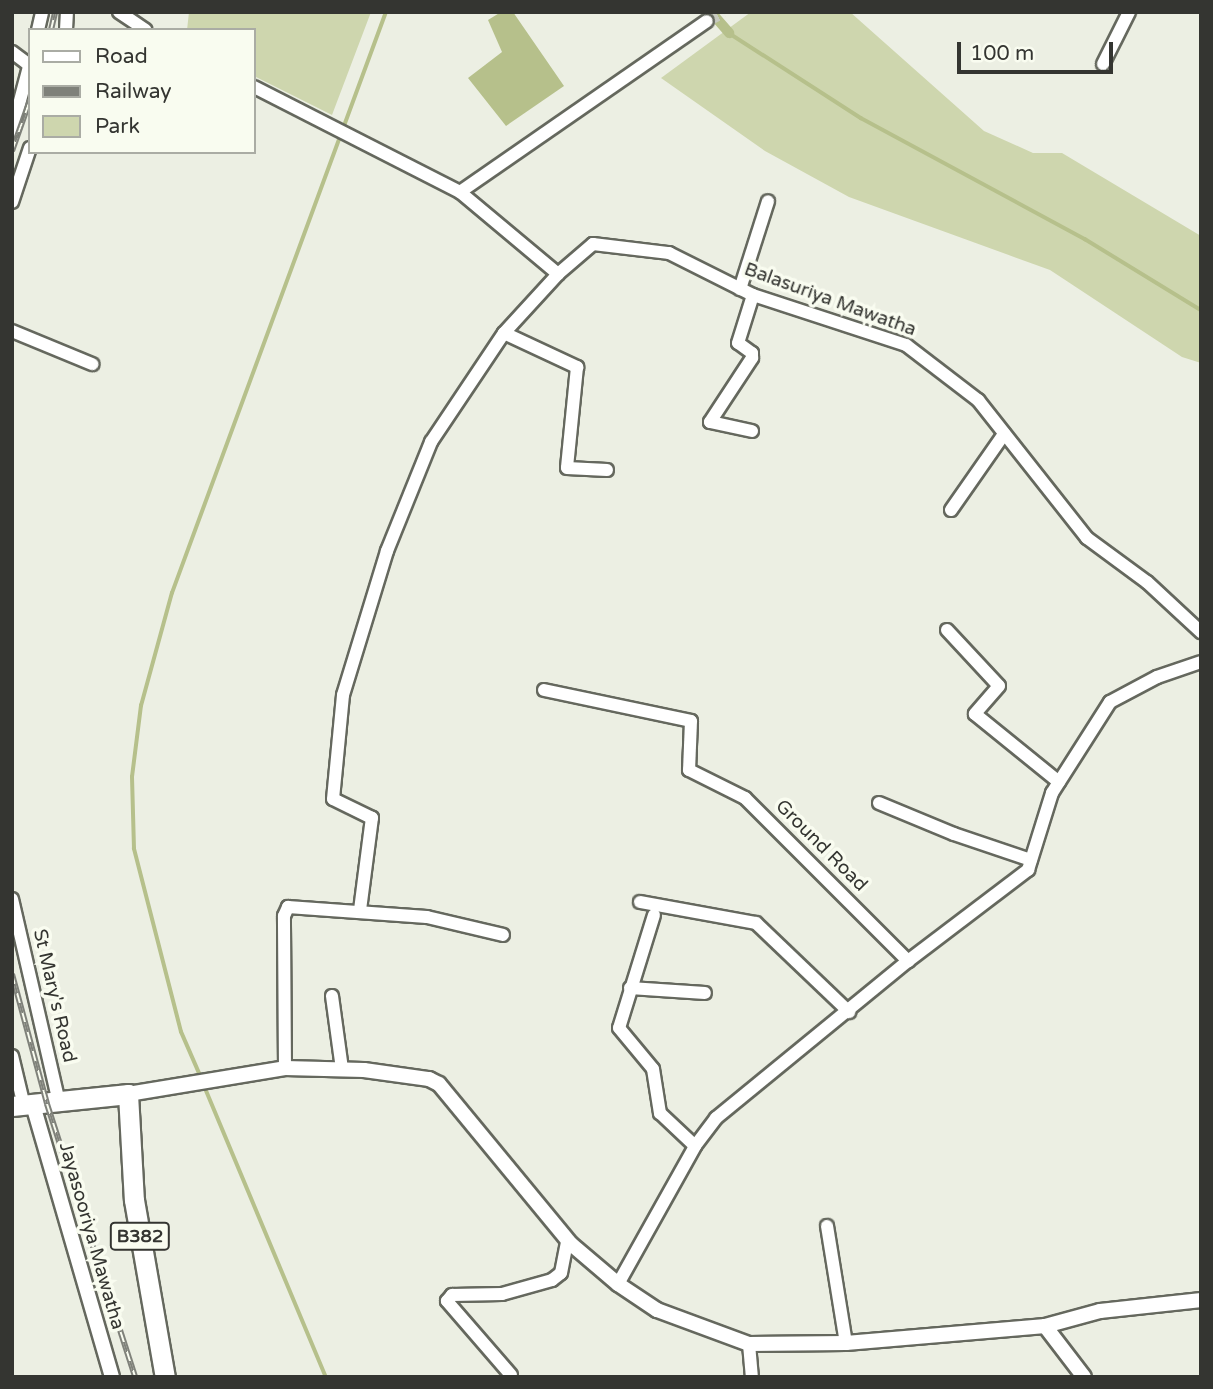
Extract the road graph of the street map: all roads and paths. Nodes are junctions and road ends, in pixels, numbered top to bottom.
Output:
1 (119, 12) edge
2 (1129, 12) edge
3 (707, 21) tunnel mouth
4 (143, 28) edge
5 (12, 52) edge
6 (28, 63) edge
7 (1103, 64) dead end
8 (28, 67) edge
9 (256, 88) edge
10 (15, 109) edge
11 (12, 131) edge
12 (28, 154) edge
13 (460, 192) junction
14 (768, 201) dead end
15 (12, 202) edge
16 (558, 274) junction
17 (740, 289) junction
18 (753, 295) junction
19 (12, 331) edge
20 (504, 332) junction
21 (92, 364) dead end
22 (752, 431) dead end
23 (1004, 434) junction
24 (607, 470) dead end
25 (951, 510) dead end
26 (947, 630) dead end
27 (1201, 632) edge
28 (1201, 662) edge
29 (544, 690) dead end
30 (1059, 782) junction
31 (879, 803) dead end
32 (1031, 860) junction
33 (12, 899) edge
34 (640, 902) dead end
35 (360, 909) junction
36 (654, 915) dead end
37 (503, 936) dead end
38 (908, 961) junction
39 (630, 988) junction
40 (705, 993) dead end
41 (332, 996) dead end
42 (849, 1012) junction
43 (12, 1056) edge
44 (285, 1068) junction
45 (342, 1069) junction
46 (128, 1094) junction
47 (59, 1102) junction
48 (23, 1106) edge
49 (695, 1146) junction
50 (827, 1226) dead end
51 (567, 1241) junction
52 (618, 1284) junction
53 (1201, 1300) edge
54 (1045, 1326) junction
55 (846, 1343) junction
56 (749, 1344) junction
57 (511, 1375) dead end
58 (112, 1377) edge
59 (165, 1377) edge
60 (752, 1377) edge
61 (1084, 1377) edge

1 - 4 street
2 - 7 street
3 - 13 street
5 - 6 street
8 - 10 street
9 - 13 street
10 - 11 street
12 - 15 street
13 - 16 street
14 - 17 street
16 - 17 street, Balasuriya Mawatha
16 - 20 street, Balasuriya Mawatha
17 - 18 street, Balasuriya Mawatha
18 - 22 street
18 - 23 street, Balasuriya Mawatha
19 - 21 street
20 - 24 street
20 - 35 street, Balasuriya Mawatha
23 - 25 street
23 - 27 street, Balasuriya Mawatha
26 - 30 street
28 - 30 street
29 - 38 street, Ground Road
30 - 32 street
31 - 32 street
32 - 38 street
33 - 47 street, St Mary's Road
34 - 42 street
35 - 37 street
35 - 44 street
36 - 39 street
38 - 42 street
39 - 40 street
39 - 49 street
41 - 45 street
42 - 49 street
43 - 48 street
44 - 45 street
44 - 46 street
45 - 51 street
46 - 47 main road
46 - 59 main road, B382
47 - 48 main road
48 - 58 street, Jayasooriya Mawatha
49 - 52 street
50 - 55 street
51 - 52 street
51 - 57 street
52 - 56 street
53 - 54 street
54 - 55 street
54 - 61 street
55 - 56 street
56 - 60 street

